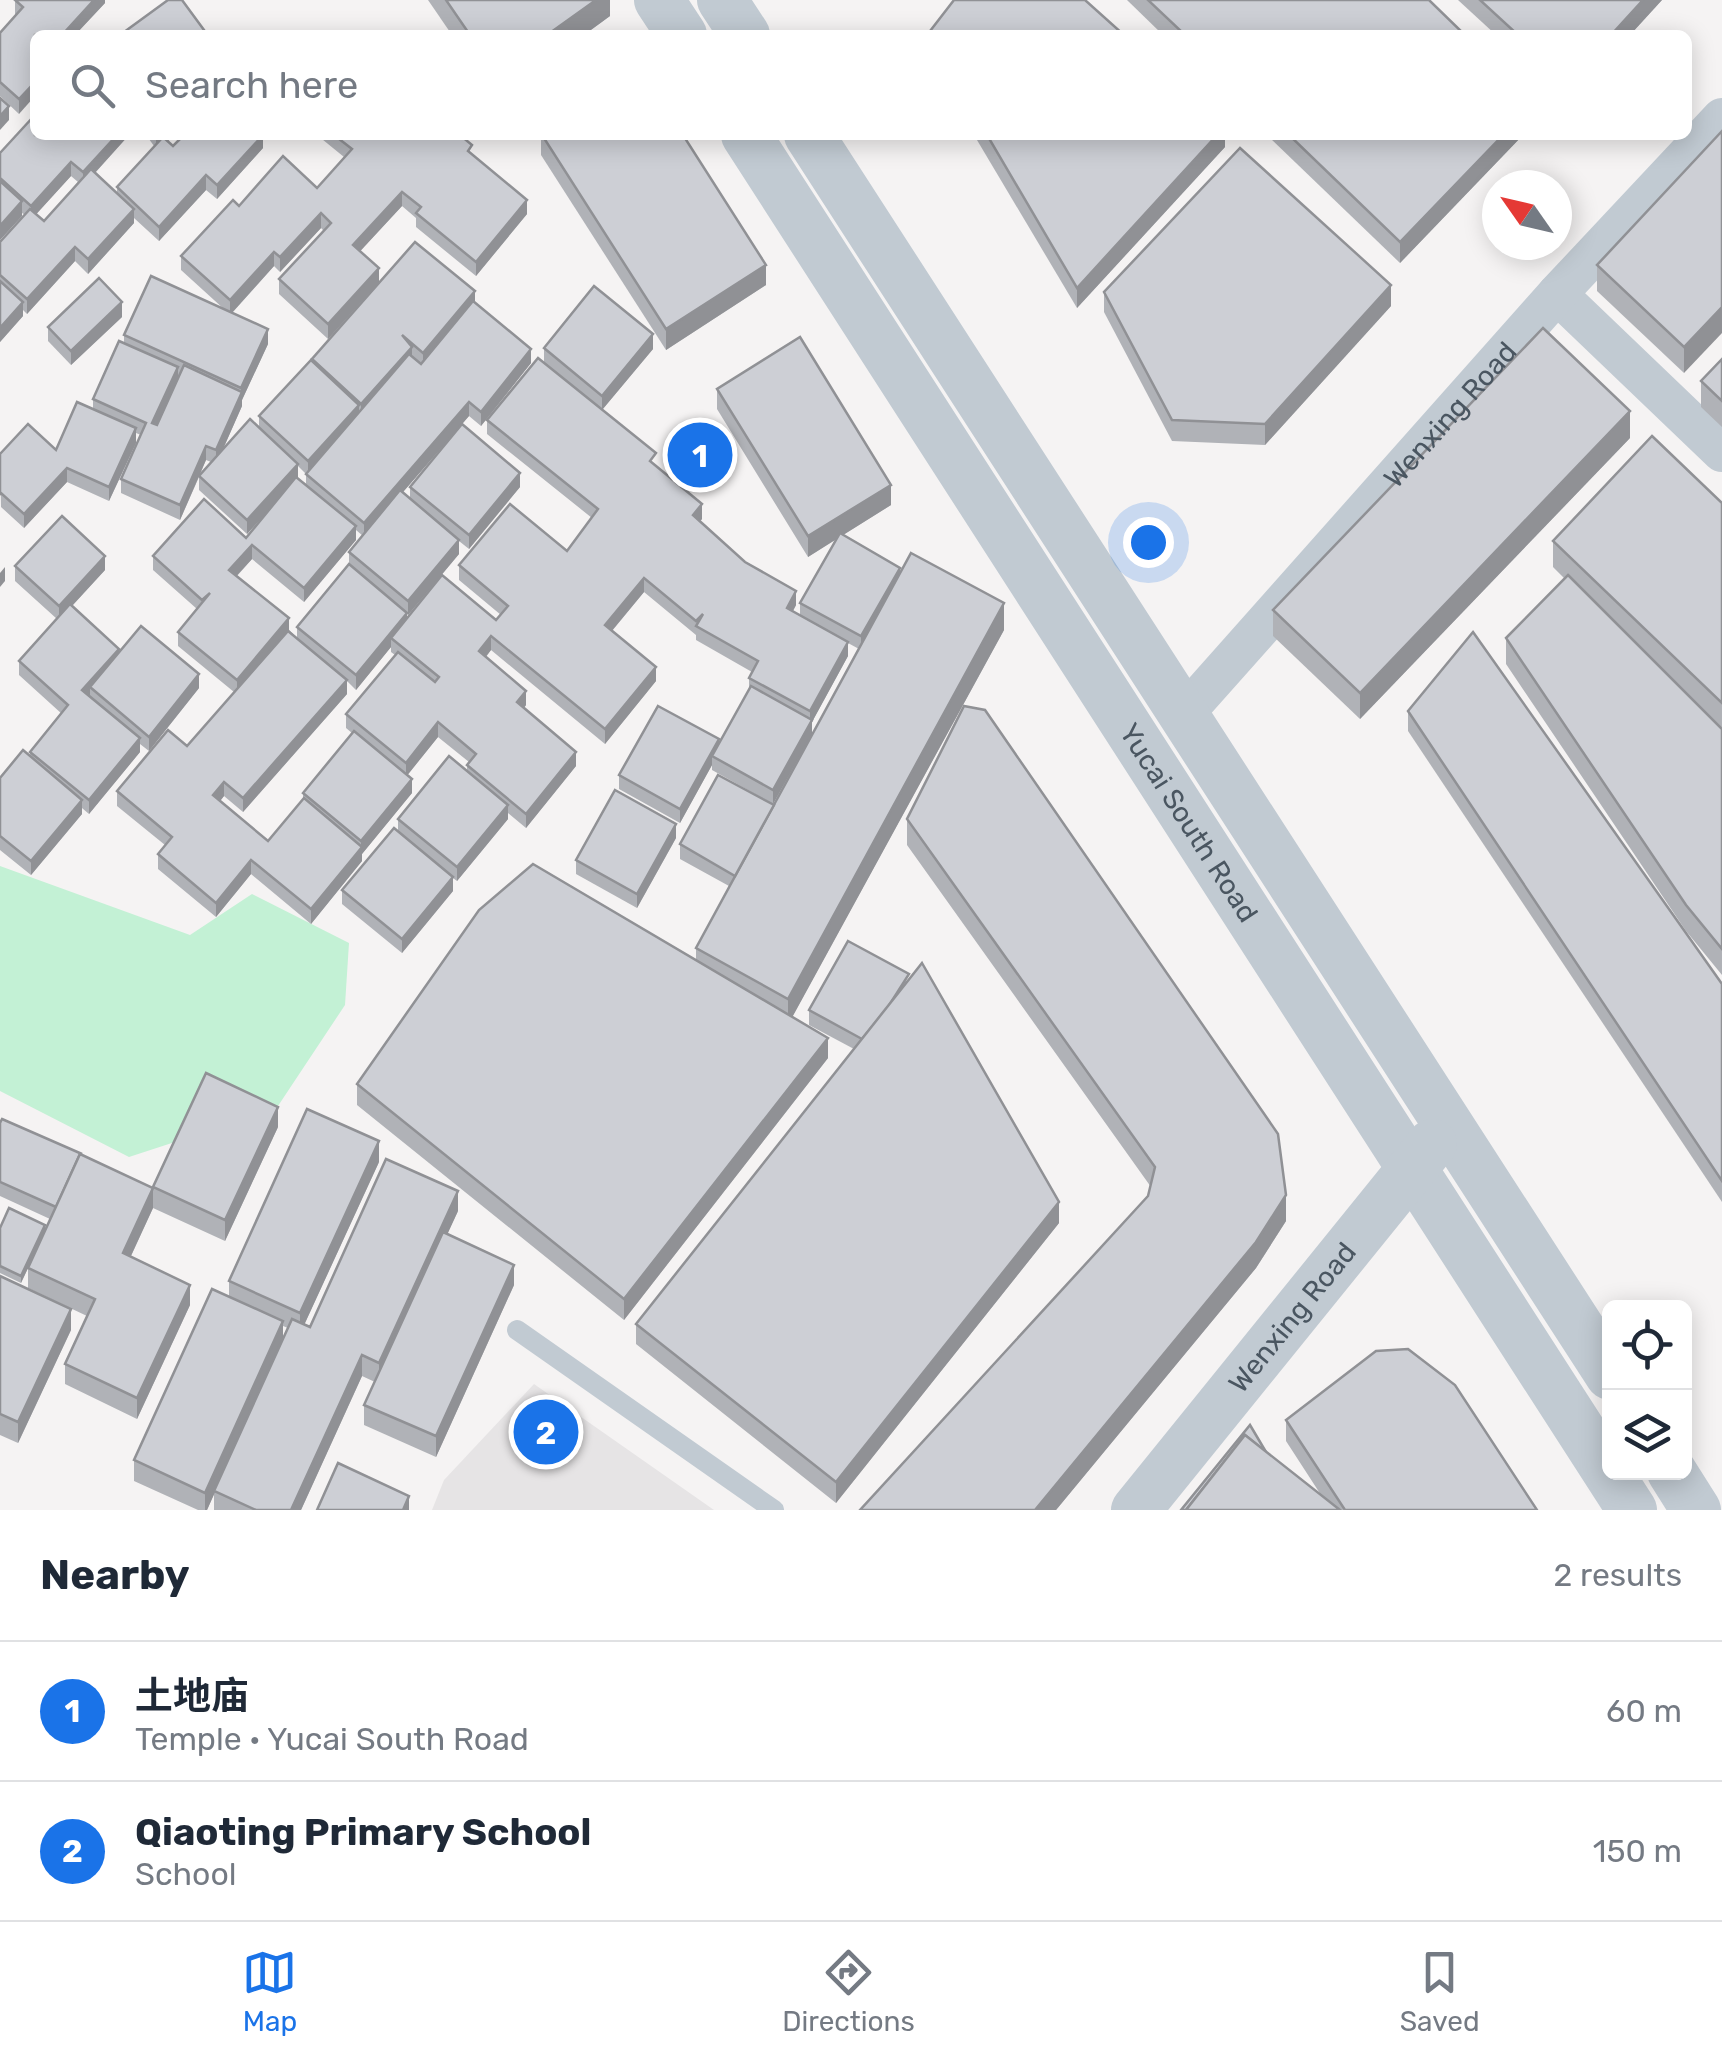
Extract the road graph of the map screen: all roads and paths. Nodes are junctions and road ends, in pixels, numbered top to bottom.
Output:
1 (659, 0) edge
2 (722, 0) edge
3 (679, 30) edge
4 (742, 30) edge
5 (1722, 118) edge
6 (749, 140) edge
7 (813, 140) edge
8 (1557, 294) junction
9 (1722, 452) edge
10 (1183, 715) junction
11 (1448, 1125) junction
12 (1412, 1168) junction
13 (517, 1330) dead end
14 (1602, 1363) edge
15 (1677, 1480) edge
16 (774, 1510) edge
17 (1136, 1510) edge
18 (1632, 1510) edge
19 (1696, 1510) edge

1 - 3 street
2 - 4 street
5 - 8 street, Wenxing Road
6 - 12 street, Yucai South Road
7 - 10 street, Yucai South Road
8 - 9 street
8 - 10 street, Wenxing Road
10 - 11 street, Yucai South Road
11 - 12 street, Wenxing Road
11 - 14 street, Yucai South Road
12 - 17 street, Wenxing Road
12 - 18 street, Yucai South Road
13 - 16 lane
15 - 19 street

